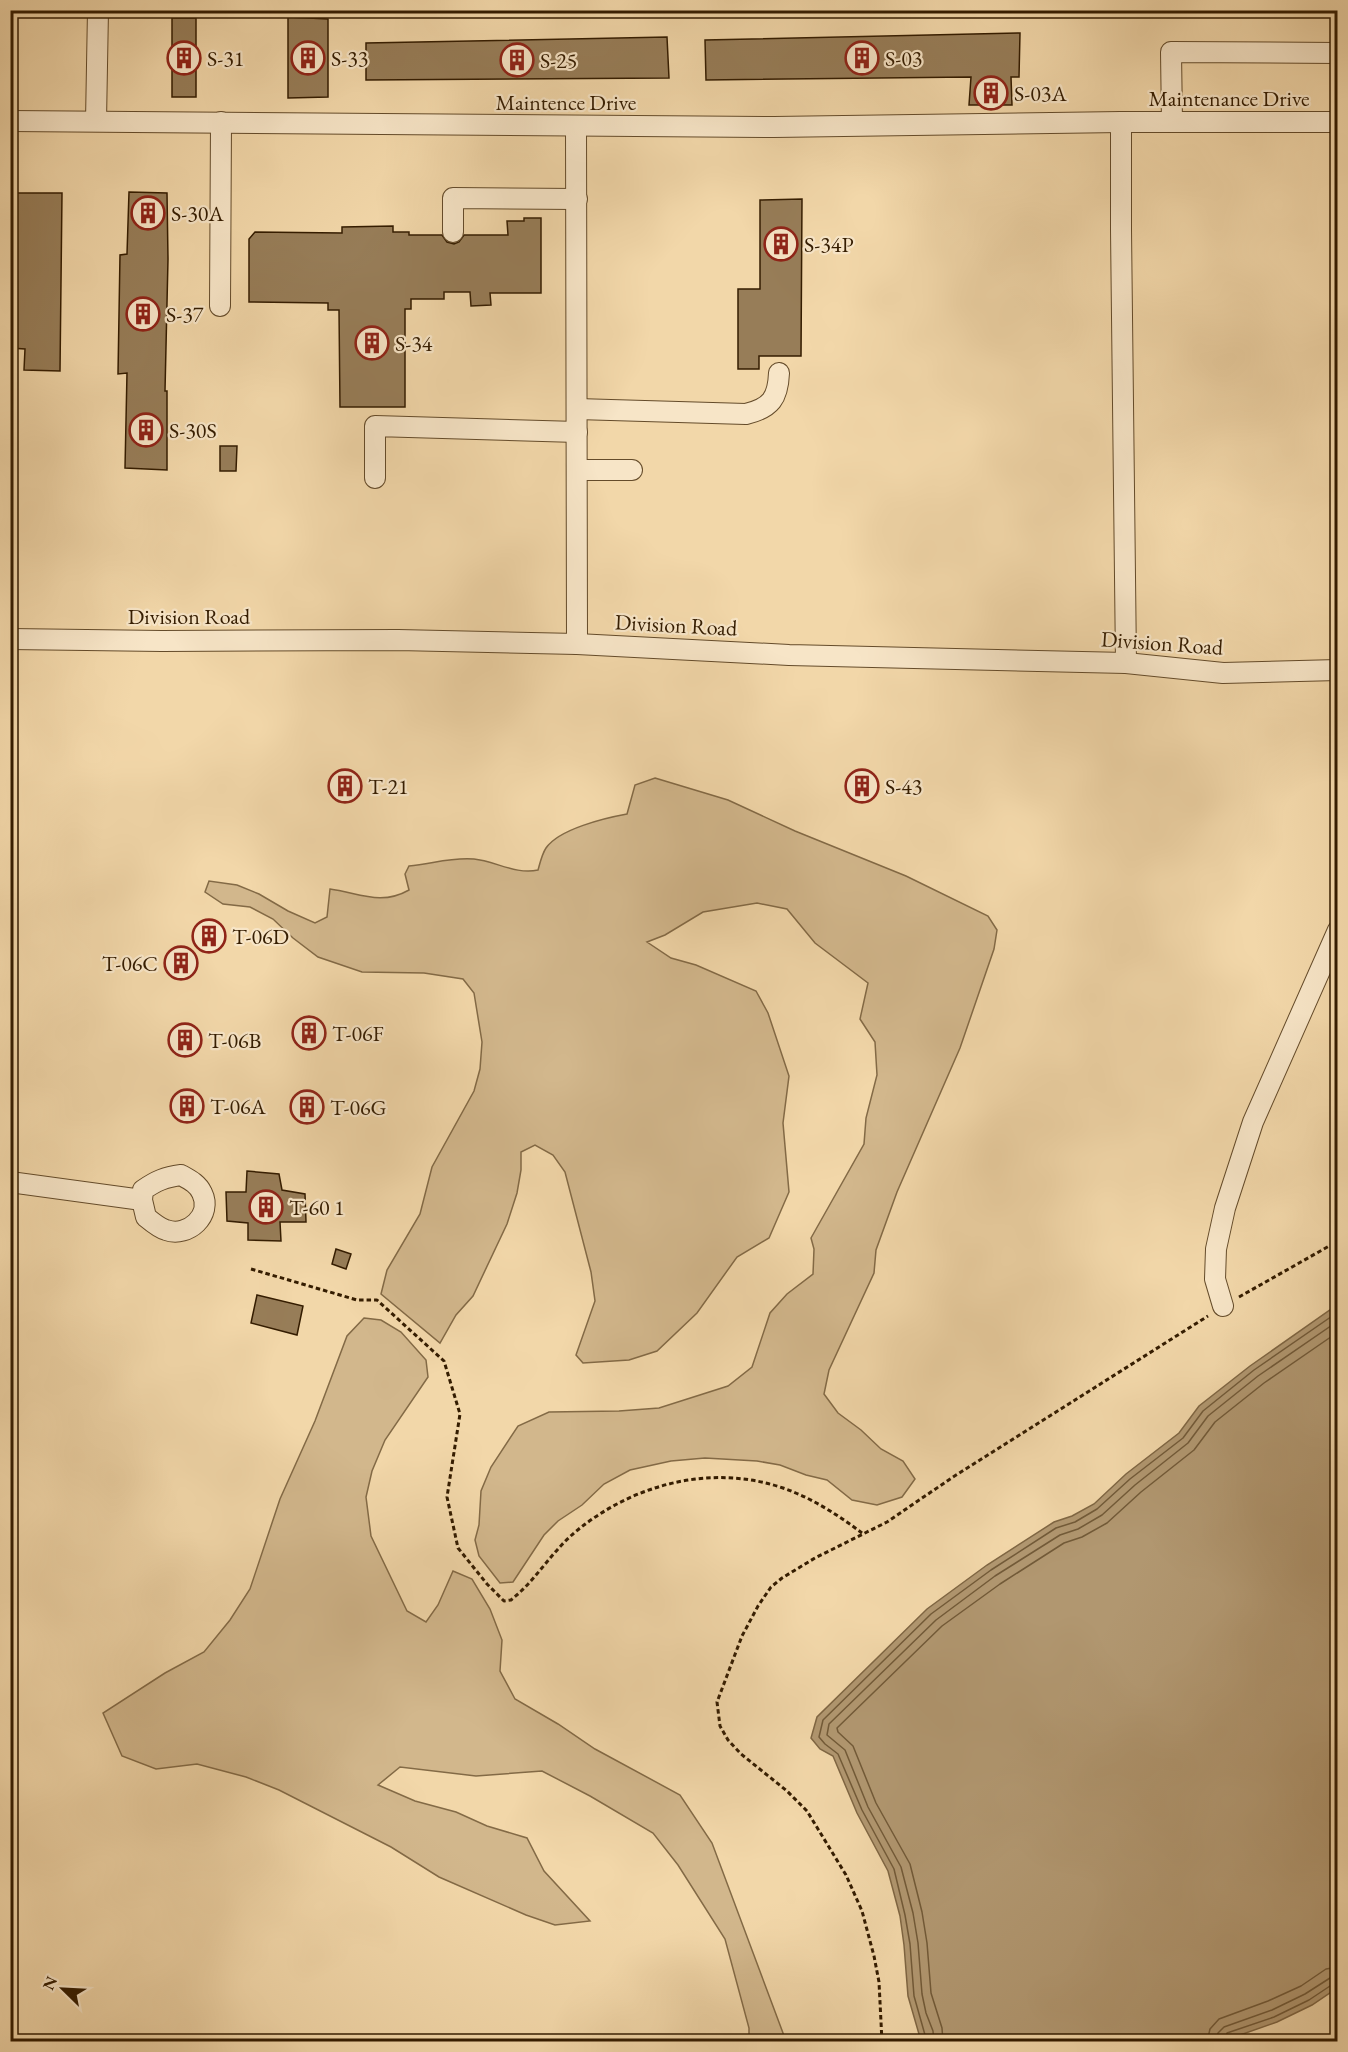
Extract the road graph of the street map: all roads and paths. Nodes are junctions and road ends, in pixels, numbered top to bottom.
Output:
1 (98, 10) edge
2 (1338, 53) edge
3 (96, 121) junction
4 (10, 122) edge
5 (221, 122) junction
6 (1121, 122) junction
7 (1172, 122) junction
8 (1338, 122) edge
9 (576, 126) junction
10 (577, 199) junction
11 (453, 232) dead end
12 (220, 306) dead end
13 (778, 373) dead end
14 (577, 409) junction
15 (577, 432) junction
16 (577, 470) junction
17 (632, 470) dead end
18 (375, 478) dead end
19 (10, 639) edge
20 (577, 644) junction
21 (1126, 663) junction
22 (1338, 670) edge
23 (1338, 930) edge
24 (10, 1182) edge
25 (142, 1200) dead end
26 (1338, 1240) edge
27 (251, 1269) dead end
28 (1223, 1306) junction
29 (862, 1534) junction
30 (882, 2042) edge

1 - 3 street
2 - 7 street
3 - 4 street, Maintence Drive
3 - 5 street, Maintence Drive
5 - 9 street, Maintence Drive
5 - 12 street
6 - 7 street, Maintenance Drive
6 - 9 street, Maintence Drive
6 - 21 street
7 - 8 street, Maintenance Drive
9 - 10 street
10 - 11 street
10 - 14 street
13 - 14 street
14 - 15 street
15 - 16 street
15 - 18 street
16 - 17 street
16 - 20 street
19 - 20 street, Division Road
20 - 21 street, Division Road
21 - 22 street, Division Road
23 - 28 street
24 - 25 street
26 - 28 path
27 - 29 path
28 - 29 path
29 - 30 path

